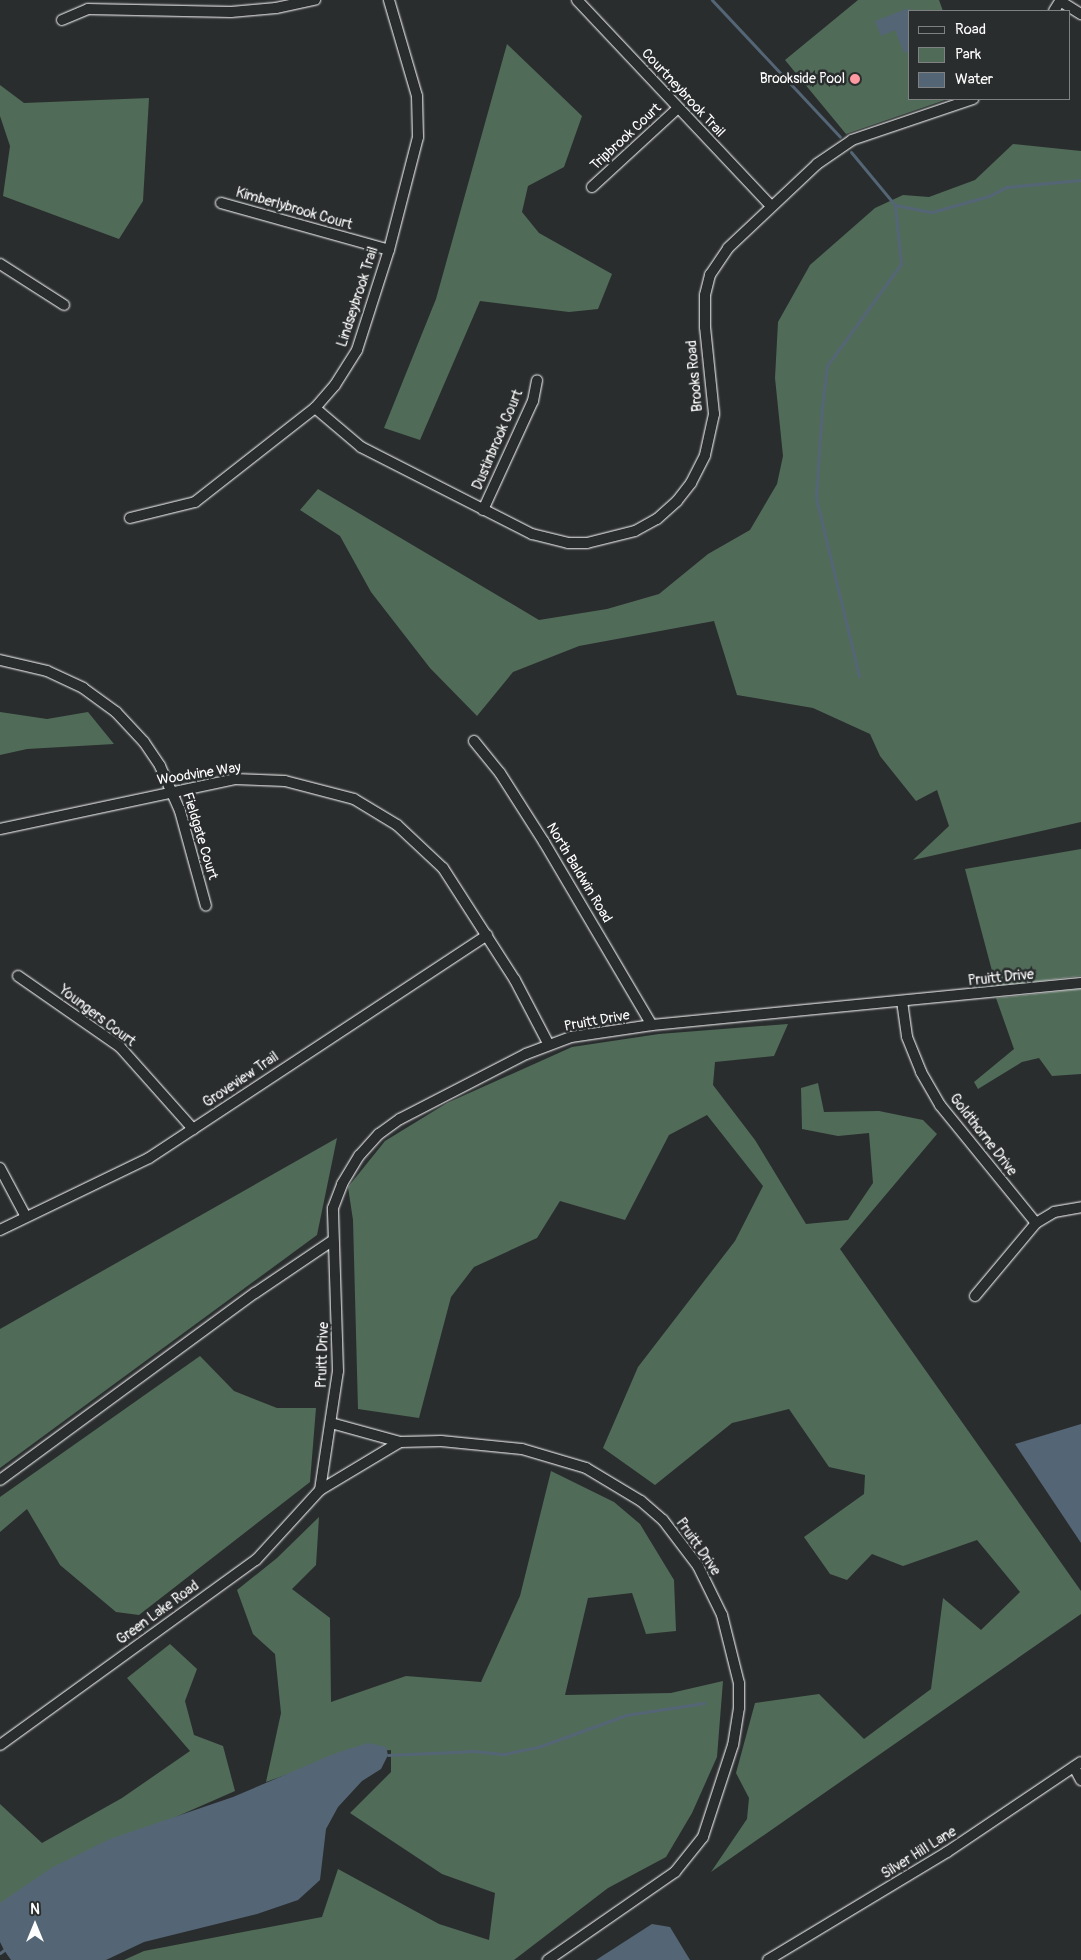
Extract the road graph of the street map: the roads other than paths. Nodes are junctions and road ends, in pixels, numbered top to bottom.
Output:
1 (314, 0) edge
2 (389, 0) edge
3 (577, 0) edge
4 (1061, 1) edge
5 (1081, 14) edge
6 (62, 20) dead end
7 (970, 100) edge
8 (678, 108) junction
9 (592, 187) dead end
10 (221, 203) dead end
11 (770, 206) junction
12 (389, 250) junction
13 (0, 264) edge
14 (64, 305) dead end
15 (537, 380) dead end
16 (315, 408) junction
17 (483, 510) junction
18 (130, 518) dead end
19 (0, 660) edge
20 (474, 741) dead end
21 (171, 792) junction
22 (0, 829) edge
23 (206, 906) dead end
24 (487, 935) junction
25 (18, 976) dead end
26 (1081, 983) edge
27 (902, 1001) junction
28 (652, 1025) junction
29 (549, 1045) junction
30 (194, 1129) junction
31 (0, 1168) edge
32 (1081, 1207) edge
33 (26, 1217) junction
34 (1036, 1223) junction
35 (0, 1230) edge
36 (332, 1241) junction
37 (975, 1296) dead end
38 (331, 1423) junction
39 (400, 1442) junction
40 (0, 1480) edge
41 (320, 1490) junction
42 (0, 1745) edge
43 (1078, 1765) edge
44 (1081, 1780) edge
45 (548, 1960) edge
46 (768, 1960) edge

1 - 6 street
2 - 12 street, Lindseybrook Trail
3 - 8 street, Courtneybrook Trail
4 - 5 street
7 - 11 street, Brooks Road
8 - 9 street, Tripbrook Court
8 - 11 street, Courtneybrook Trail
10 - 12 street, Kimberlybrook Court
11 - 17 street, Brooks Road
12 - 16 street, Lindseybrook Trail
13 - 14 street
15 - 17 street, Dustinbrook Court
16 - 17 street, Brooks Road
16 - 18 street, Lindseybrook Trail
19 - 21 street, Fieldgate Court
20 - 28 street, North Baldwin Road
21 - 22 street, Woodvine Way
21 - 23 street, Fieldgate Court
21 - 24 street, Woodvine Way
24 - 29 street, Woodvine Way
24 - 30 street, Groveview Trail
25 - 30 street, Youngers Court
26 - 27 street, Pruitt Drive
27 - 28 street, Pruitt Drive
27 - 34 street, Goldthorne Drive
28 - 29 street, Pruitt Drive
29 - 36 street, Pruitt Drive
30 - 33 street, Groveview Trail
31 - 33 street
32 - 34 street
33 - 35 street, Groveview Trail
34 - 37 street
36 - 38 street, Pruitt Drive
36 - 40 street
38 - 39 street, Pruitt Drive
38 - 41 street
39 - 41 street, Green Lake Road
39 - 45 street, Pruitt Drive
41 - 42 street, Green Lake Road
43 - 44 street
43 - 46 street, Silver Hill Lane

